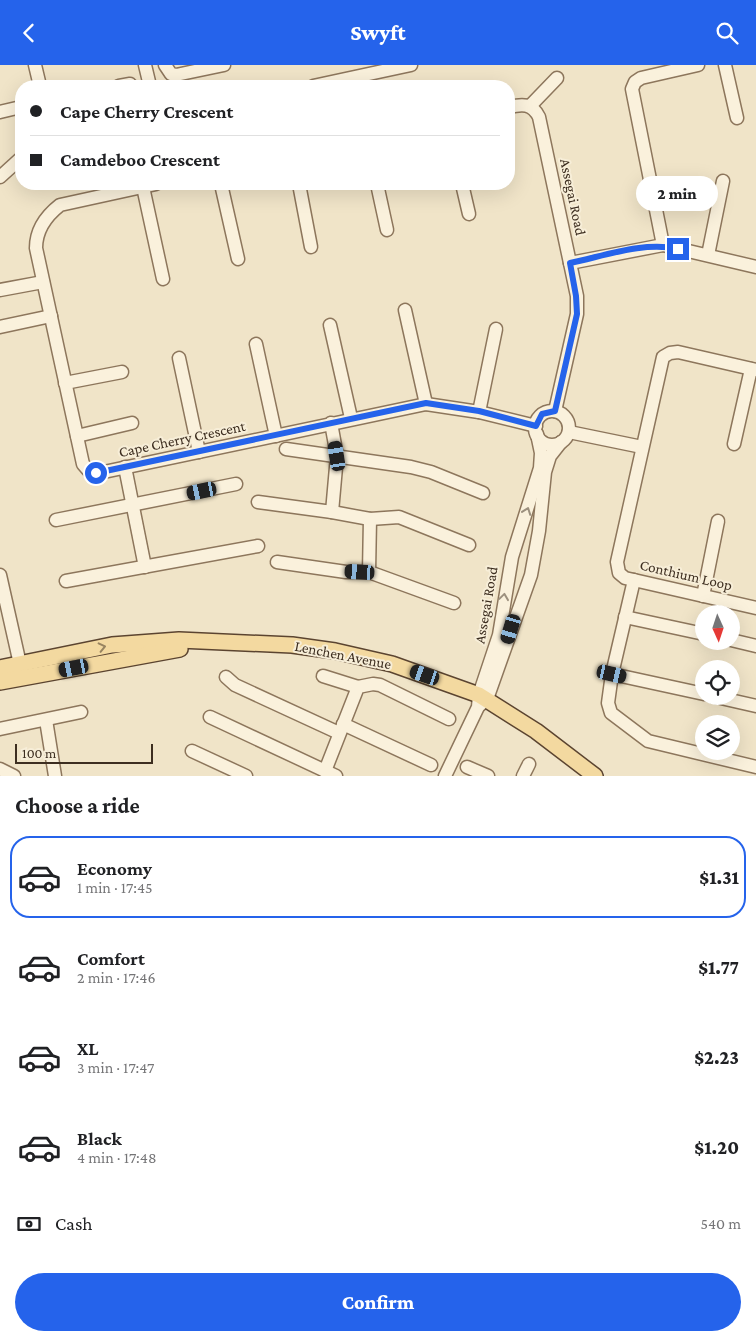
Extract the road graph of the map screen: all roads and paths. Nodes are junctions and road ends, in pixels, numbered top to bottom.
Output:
1 (35, 65) edge
2 (145, 65) edge
3 (165, 65) edge
4 (224, 65) edge
5 (411, 65) edge
6 (698, 65) edge
7 (725, 65) edge
8 (557, 78) dead end
9 (39, 80) edge
10 (149, 80) edge
11 (341, 80) edge
12 (515, 106) edge
13 (15, 108) edge
14 (532, 108) junction
15 (0, 111) edge
16 (737, 118) dead end
17 (15, 163) edge
18 (0, 177) edge
19 (723, 181) dead end
20 (126, 190) edge
21 (151, 190) edge
22 (222, 190) edge
23 (300, 190) edge
24 (378, 190) edge
25 (463, 190) edge
26 (469, 214) dead end
27 (387, 230) dead end
28 (663, 245) junction
29 (311, 247) dead end
30 (708, 255) junction
31 (238, 259) dead end
32 (570, 263) junction
33 (756, 267) edge
34 (164, 279) dead end
35 (43, 282) junction
36 (0, 290) edge
37 (405, 310) dead end
38 (51, 316) junction
39 (330, 325) dead end
40 (0, 327) edge
41 (496, 329) dead end
42 (256, 344) dead end
43 (179, 358) dead end
44 (754, 369) edge
45 (105, 370) dead end
46 (122, 372) dead end
47 (65, 381) junction
48 (426, 403) junction
49 (479, 411) junction
50 (555, 411) junction
51 (352, 418) junction
52 (132, 423) dead end
53 (331, 423) junction
54 (536, 430) junction
55 (276, 435) junction
56 (77, 436) junction
57 (565, 437) junction
58 (734, 444) dead end
59 (642, 447) junction
60 (286, 449) dead end
61 (199, 452) junction
62 (337, 456) junction
63 (125, 467) junction
64 (236, 484) dead end
65 (483, 493) dead end
66 (258, 502) dead end
67 (133, 505) junction
68 (332, 512) junction
69 (370, 519) junction
70 (56, 520) dead end
71 (718, 521) dead end
72 (469, 545) dead end
73 (258, 546) dead end
74 (277, 562) dead end
75 (145, 567) junction
76 (509, 569) junction
77 (369, 572) junction
78 (0, 575) edge
79 (531, 575) junction
80 (634, 580) junction
81 (66, 581) dead end
82 (703, 596) junction
83 (454, 603) dead end
84 (756, 608) edge
85 (625, 617) junction
86 (695, 632) edge
87 (740, 643) edge
88 (756, 646) edge
89 (0, 668) edge
90 (21, 671) junction
91 (612, 674) junction
92 (323, 676) dead end
93 (226, 677) dead end
94 (0, 682) edge
95 (358, 687) junction
96 (695, 692) edge
97 (481, 700) junction
98 (740, 702) edge
99 (756, 706) edge
100 (81, 711) dead end
101 (210, 717) dead end
102 (449, 719) dead end
103 (46, 720) junction
104 (341, 728) junction
105 (0, 729) edge
106 (192, 751) dead end
107 (529, 764) dead end
108 (431, 765) dead end
109 (467, 767) dead end
110 (756, 767) edge
111 (0, 769) edge
112 (322, 772) edge
113 (14, 776) edge
114 (55, 776) edge
115 (246, 776) edge
116 (446, 776) edge
117 (488, 776) edge
118 (523, 776) edge
119 (595, 776) edge

1 - 9 street
2 - 10 street
3 - 4 street
5 - 11 street
6 - 28 street
7 - 16 street
8 - 14 street
12 - 14 street
13 - 15 street
14 - 32 street, Assegai Road
17 - 18 street
19 - 30 street
20 - 35 street, Cape Cherry Crescent
21 - 34 street
22 - 31 street
23 - 29 street
24 - 27 street
25 - 26 street
28 - 30 street
28 - 32 street
30 - 33 street
32 - 50 street, Assegai Road
35 - 36 street
35 - 38 street, Cape Cherry Crescent
37 - 48 street
38 - 40 street
38 - 47 street, Cape Cherry Crescent
39 - 51 street
41 - 49 street
42 - 55 street
43 - 61 street
44 - 58 street
44 - 59 street, Conthium Loop
45 - 47 street
46 - 47 street
47 - 56 street, Cape Cherry Crescent
48 - 49 street, Cape Cherry Crescent
48 - 51 street, Cape Cherry Crescent
49 - 54 street, Cape Cherry Crescent
50 - 54 street
50 - 57 street
51 - 53 street, Cape Cherry Crescent
52 - 56 street
53 - 55 street, Cape Cherry Crescent
53 - 62 street
54 - 57 street
76 -> 54 street, Assegai Road
55 - 61 street, Cape Cherry Crescent
56 - 63 street, Cape Cherry Crescent
57 - 59 street
57 - 79 street, Assegai Road
59 - 80 street, Conthium Loop
60 - 62 street
61 - 63 street, Cape Cherry Crescent
62 - 65 street
62 - 68 street
63 - 67 street
64 - 67 street
66 - 68 street
67 - 70 street
67 - 75 street
68 - 69 street
69 - 72 street
69 - 77 street
71 - 82 street
73 - 75 street
74 - 77 street
75 - 81 street
76 - 79 street
97 -> 76 street, Assegai Road
77 - 83 street
78 - 90 street
79 - 97 street, Assegai Road
80 - 82 street, Conthium Loop
80 - 85 street
82 - 84 street, Conthium Loop
85 - 86 street
85 - 91 street
87 - 88 street
89 - 90 main road, Lenchen Avenue
90 - 94 main road, Lenchen Avenue
90 - 97 main road, Lenchen Avenue
91 - 96 street
91 - 110 street
92 - 95 street
93 - 104 street
95 - 102 street
95 - 104 street
97 - 116 street
97 - 119 main road, Lenchen Avenue
98 - 99 street
100 - 103 street
101 - 112 street
103 - 105 street
103 - 114 street
104 - 108 street
104 - 112 street
106 - 115 street
107 - 118 street
109 - 117 street
111 - 113 street

